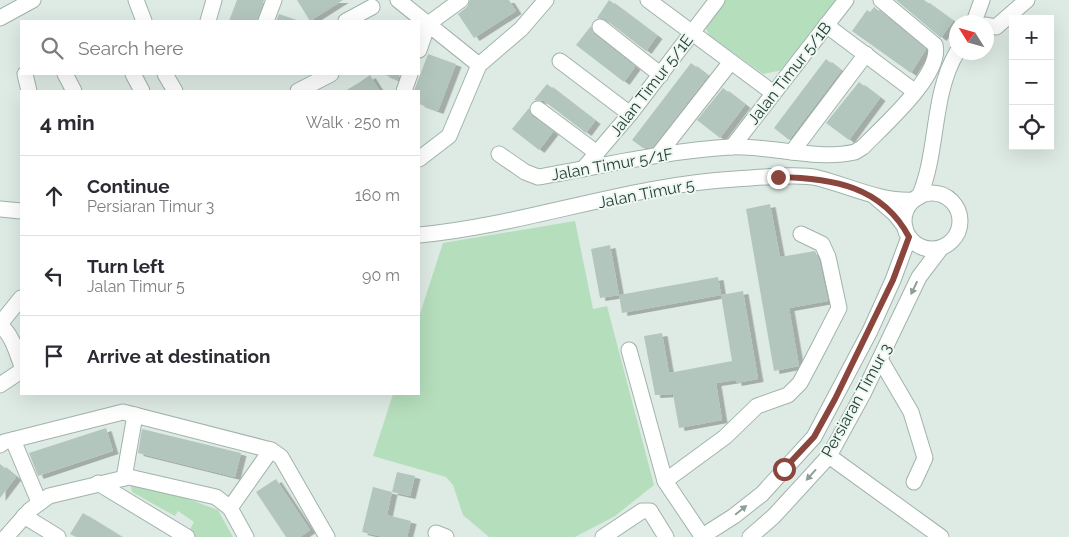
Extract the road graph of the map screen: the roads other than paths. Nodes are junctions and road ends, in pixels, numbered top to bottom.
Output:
1 (33, 0) edge
2 (136, 0) edge
3 (214, 0) edge
4 (274, 0) edge
5 (398, 0) edge
6 (461, 0) edge
7 (546, 0) edge
8 (648, 0) edge
9 (717, 0) edge
10 (846, 0) edge
11 (881, 0) edge
12 (982, 0) edge
13 (1027, 0) edge
14 (372, 10) edge
15 (977, 15) edge
16 (0, 18) edge
17 (144, 20) edge
18 (208, 20) edge
19 (266, 20) edge
20 (348, 20) edge
21 (428, 24) junction
22 (826, 25) junction
23 (600, 27) dead end
24 (994, 27) edge
25 (692, 34) junction
26 (420, 47) edge
27 (866, 54) junction
28 (952, 60) edge
29 (560, 61) dead end
30 (730, 63) junction
31 (479, 65) junction
32 (25, 75) edge
33 (66, 75) edge
34 (134, 75) edge
35 (166, 75) edge
36 (305, 75) edge
37 (329, 75) edge
38 (410, 75) edge
39 (661, 75) junction
40 (28, 90) edge
41 (73, 90) edge
42 (141, 90) edge
43 (174, 90) edge
44 (297, 90) edge
45 (299, 90) edge
46 (404, 90) edge
47 (914, 91) junction
48 (772, 92) junction
49 (538, 109) dead end
50 (630, 114) junction
51 (732, 147) junction
52 (792, 152) junction
53 (500, 154) dead end
54 (596, 154) junction
55 (658, 155) junction
56 (420, 157) edge
57 (930, 163) junction
58 (583, 170) junction
59 (873, 195) junction
60 (949, 198) junction
61 (916, 199) junction
62 (0, 209) edge
63 (20, 211) edge
64 (907, 232) junction
65 (801, 234) dead end
66 (420, 235) edge
67 (942, 248) junction
68 (20, 299) edge
69 (0, 325) edge
70 (629, 350) dead end
71 (880, 359) junction
72 (20, 361) edge
73 (20, 372) edge
74 (0, 385) edge
75 (135, 415) junction
76 (7, 443) edge
77 (271, 450) junction
78 (829, 456) junction
79 (124, 478) junction
80 (665, 481) junction
81 (914, 482) dead end
82 (98, 483) junction
83 (38, 502) junction
84 (230, 508) junction
85 (24, 516) junction
86 (6, 537) edge
87 (58, 537) edge
88 (187, 537) edge
89 (246, 537) edge
90 (326, 537) edge
91 (603, 537) edge
92 (666, 537) edge
93 (701, 537) edge
94 (750, 537) edge
95 (941, 537) edge

1 - 16 street
2 - 17 street
3 - 18 street
4 - 19 street
5 - 21 street
6 - 21 street
7 - 31 street
8 - 25 street
9 - 25 street, Jalan Timur 5/1E
10 - 22 street, Jalan Timur 5/1B
11 - 47 street, Jalan Timur 5/1F
12 - 15 street
13 - 24 street
14 - 20 street
21 - 26 street
21 - 31 street
22 - 27 street
22 - 48 street, Jalan Timur 5/1B
23 - 39 street
25 - 30 street
25 - 39 street, Jalan Timur 5/1E
27 - 47 street
27 - 52 street
28 - 57 street
29 - 50 street
30 - 48 street
30 - 55 street
31 - 56 street
32 - 40 street
33 - 41 street
34 - 42 street
35 - 43 street
36 - 44 street
37 - 45 street
38 - 46 street
39 - 50 street, Jalan Timur 5/1E
47 - 52 street, Jalan Timur 5/1F
48 - 51 street, Jalan Timur 5/1B
49 - 54 street
50 - 54 street, Jalan Timur 5/1E
51 - 52 street, Jalan Timur 5/1F
51 - 55 street, Jalan Timur 5/1F
53 - 58 street, Jalan Timur 5/1F
54 - 58 street, Jalan Timur 5/1E
55 - 58 street, Jalan Timur 5/1F
57 - 60 street
57 - 61 street
59 - 61 street, Jalan Timur 5
59 - 64 street, Jalan Timur 5
59 - 66 street, Jalan Timur 5
60 - 61 street
60 - 67 street
61 - 64 street
62 - 63 street
64 - 67 street
93 -> 64 street, Persiaran Timur 3
65 - 80 street
67 -> 71 street, Persiaran Timur 3
68 - 69 street
69 - 72 street
70 - 80 street
71 - 78 street, Persiaran Timur 3
71 - 81 street
73 - 74 street
75 - 76 street
75 - 77 street
75 - 79 street
76 - 83 street
77 - 84 street
77 - 90 street
78 -> 94 street, Persiaran Timur 3
78 - 95 street
79 - 82 street
79 - 84 street
80 - 93 street
82 - 83 street
82 - 88 street
83 - 85 street
84 - 89 street
85 - 86 street
85 - 87 street
91 - 92 street

